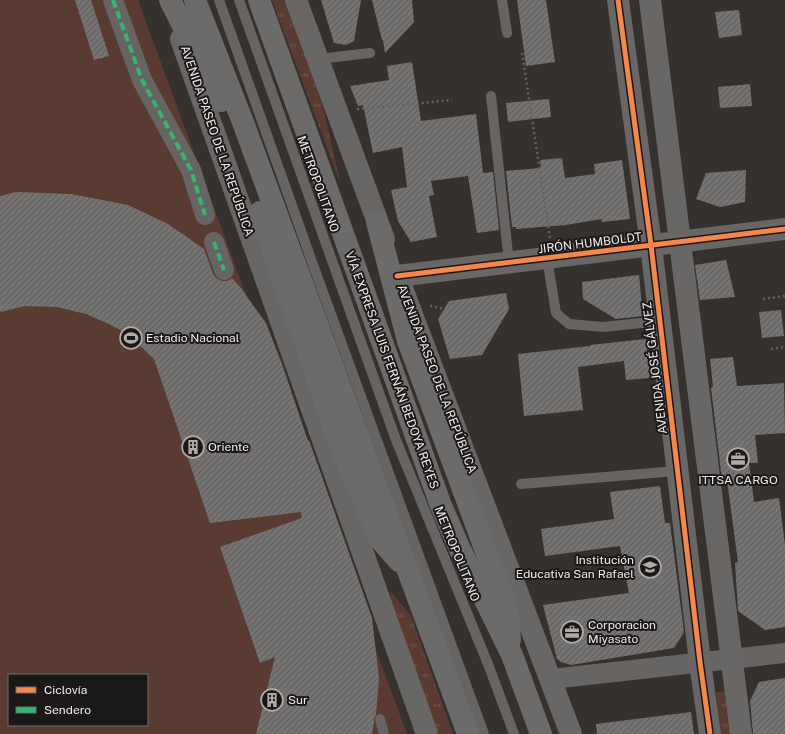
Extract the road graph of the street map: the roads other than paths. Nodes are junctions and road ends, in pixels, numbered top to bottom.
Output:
1 (113, 0) edge
2 (169, 0) edge
3 (195, 0) edge
4 (220, 0) edge
5 (238, 0) edge
6 (259, 0) edge
7 (296, 0) edge
8 (502, 0) edge
9 (618, 0) edge
10 (650, 0) edge
11 (507, 33) dead end
12 (370, 53) dead end
13 (318, 59) junction
14 (491, 96) dead end
15 (205, 215) dead end
16 (377, 222) junction
17 (785, 229) edge
18 (214, 242) dead end
19 (680, 242) junction
20 (651, 245) junction
21 (550, 258) junction
22 (509, 262) junction
23 (224, 270) dead end
24 (398, 276) junction
25 (660, 321) junction
26 (677, 471) junction
27 (521, 484) dead end
28 (407, 570) junction
29 (785, 653) edge
30 (512, 655) junction
31 (731, 659) junction
32 (700, 662) junction
33 (551, 679) junction
34 (380, 719) dead end
35 (384, 734) edge
36 (427, 734) edge
37 (468, 734) edge
38 (484, 734) edge
39 (514, 734) edge
40 (541, 734) edge
41 (571, 734) edge
42 (710, 734) edge
43 (741, 734) edge

1 - 15 street
2 - 28 highway
2 - 36 street, AVENIDA PASEO DE LA REPÚBLICA
3 - 28 highway
4 - 38 lane
5 - 39 lane, METROPOLITANO
6 - 30 highway, VÍA EXPRESA LUIS FERNÁN BEDOYA REYES
7 - 13 street, AVENIDA PASEO DE LA REPÚBLICA
8 - 11 lane
9 - 20 street, AVENIDA JOSÉ GÁLVEZ
10 - 19 street
12 - 13 lane
13 - 16 street, AVENIDA PASEO DE LA REPÚBLICA
14 - 22 lane
16 - 24 street, AVENIDA PASEO DE LA REPÚBLICA
16 - 30 highway
17 - 19 street, JIRÓN HUMBOLDT
18 - 23 street
19 - 20 street, JIRÓN HUMBOLDT
19 - 31 street
20 - 21 street, JIRÓN HUMBOLDT
20 - 25 street, AVENIDA JOSÉ GÁLVEZ
21 - 22 street, JIRÓN HUMBOLDT
21 - 25 lane
22 - 24 street, JIRÓN HUMBOLDT
24 - 33 street, AVENIDA PASEO DE LA REPÚBLICA
25 - 26 street, AVENIDA JOSÉ GÁLVEZ
26 - 27 lane
26 - 32 street, AVENIDA JOSÉ GÁLVEZ
28 - 37 highway
29 - 31 street
30 - 40 highway, VÍA EXPRESA LUIS FERNÁN BEDOYA REYES
31 - 32 street
31 - 43 street
32 - 33 street
32 - 42 street, AVENIDA JOSÉ GÁLVEZ
33 - 41 street, AVENIDA PASEO DE LA REPÚBLICA
34 - 35 lane

